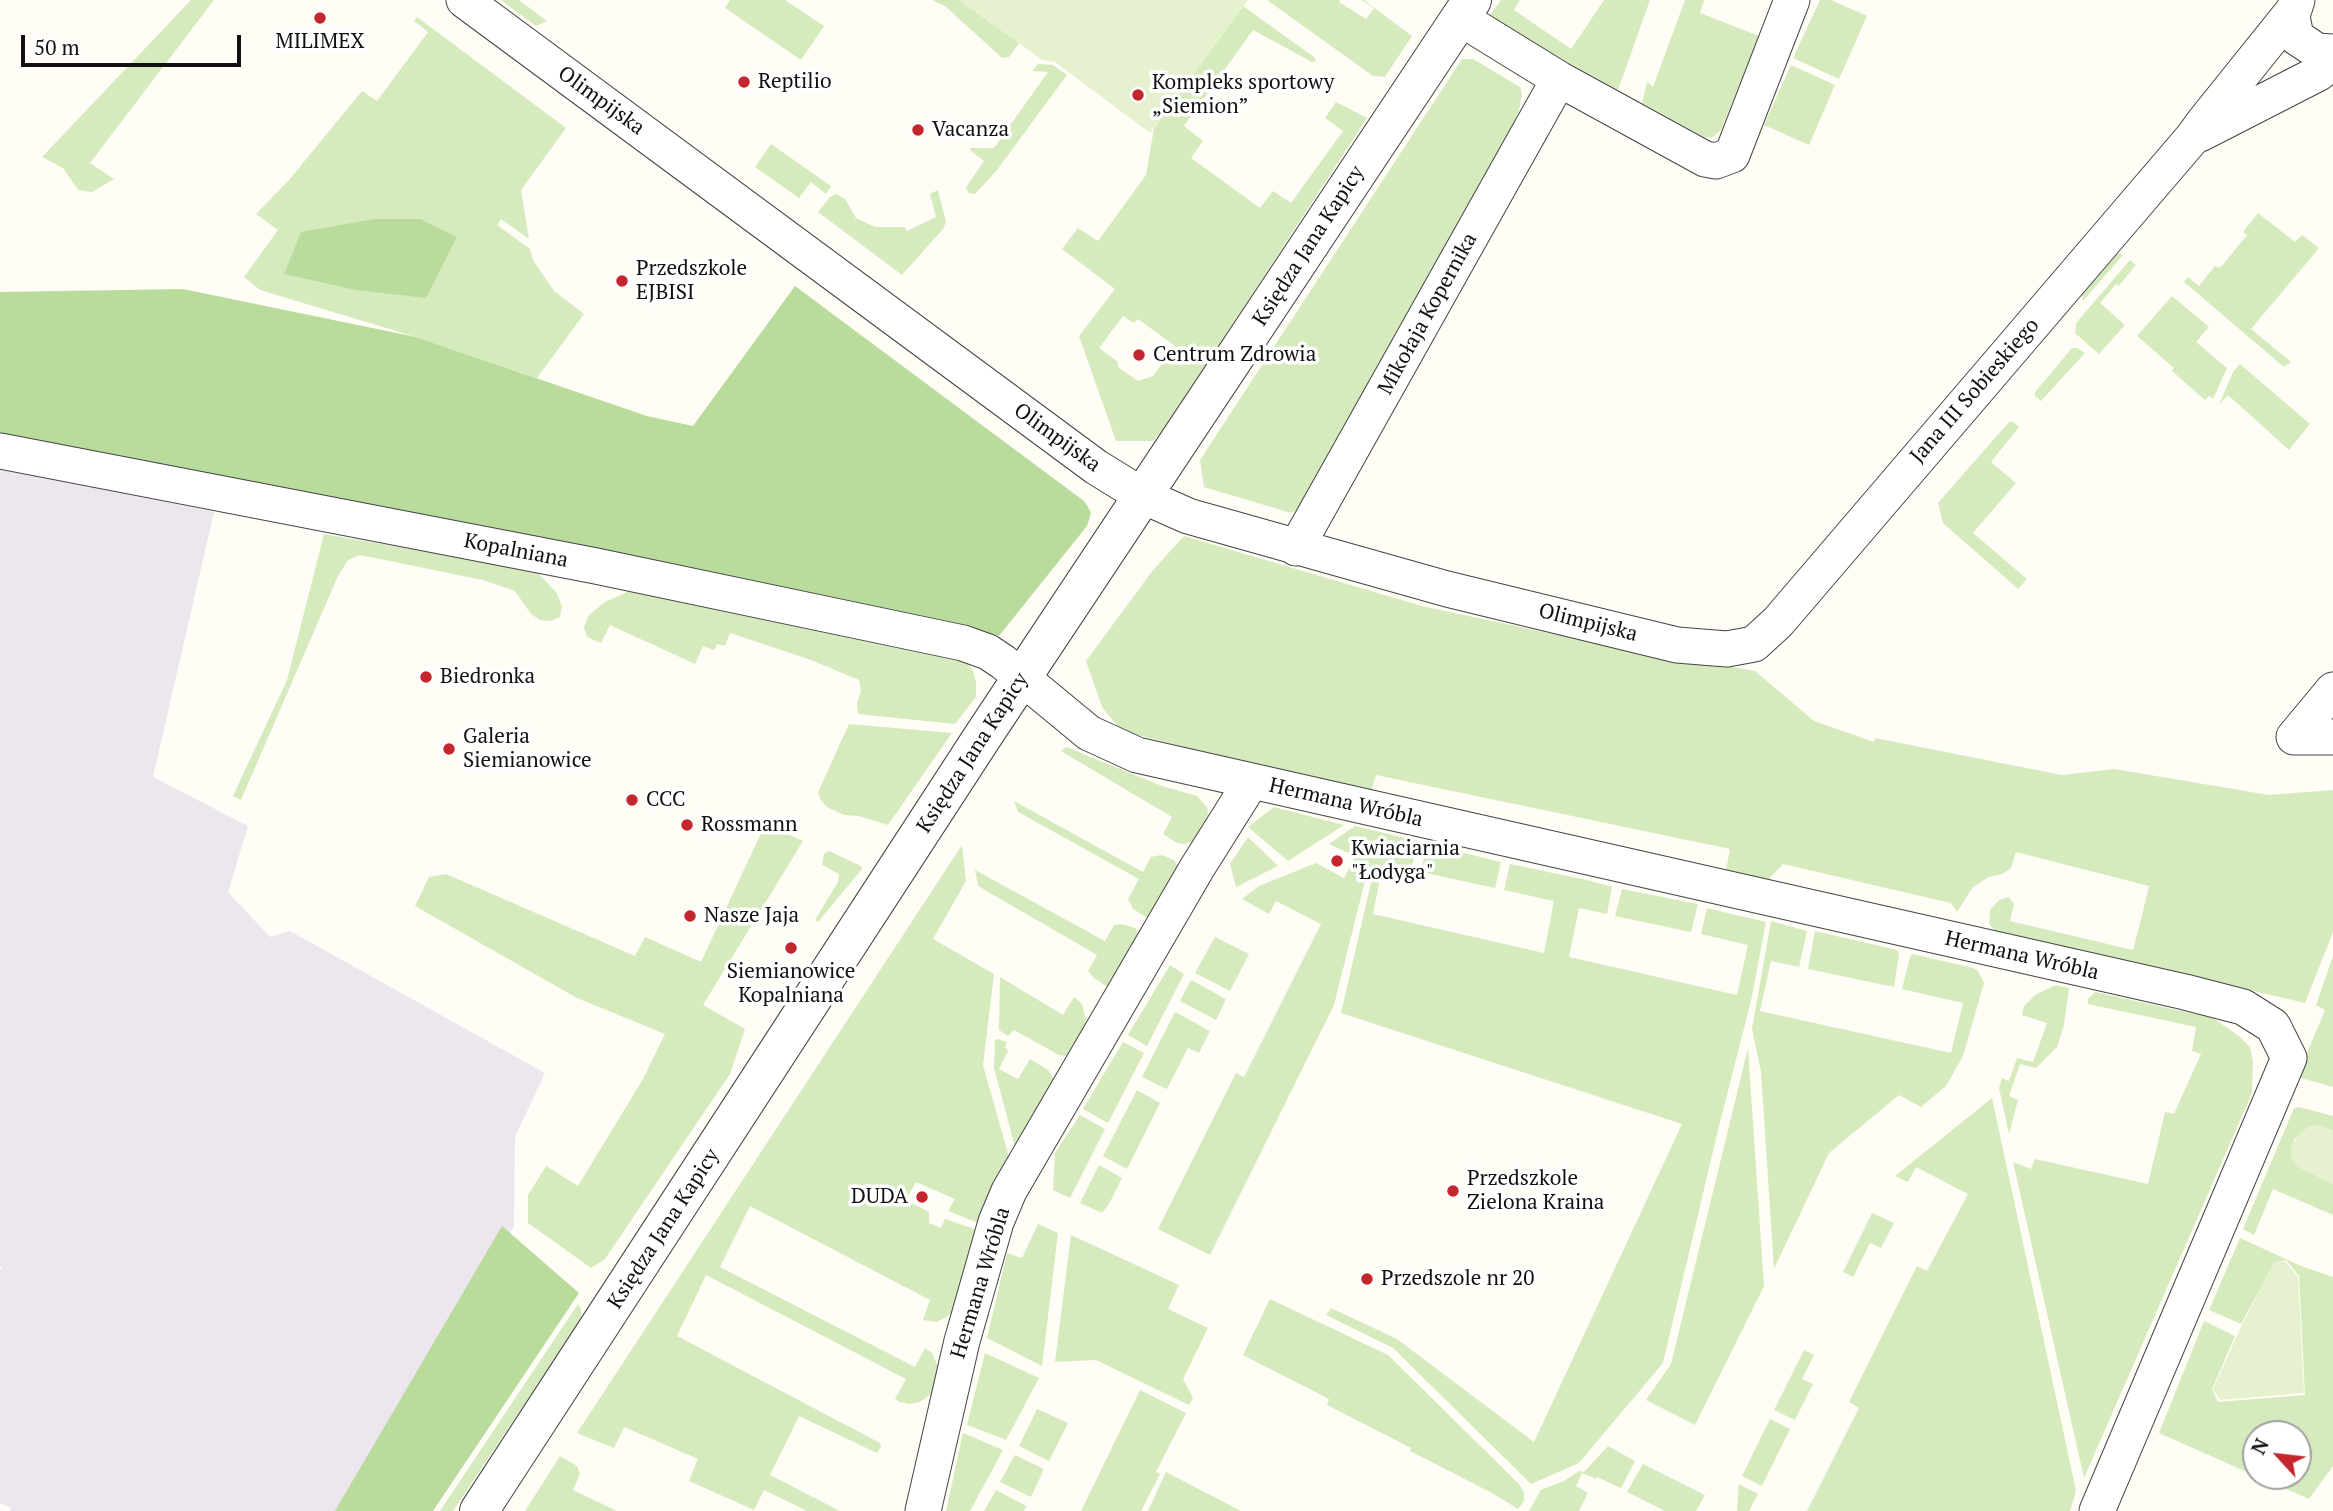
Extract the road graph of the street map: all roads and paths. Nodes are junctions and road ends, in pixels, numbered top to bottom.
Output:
1 (464, 0) edge
2 (1792, 0) edge
3 (2295, 6) edge
4 (1466, 9) edge
5 (2333, 52) edge
6 (2333, 60) edge
7 (1559, 79) junction
8 (2193, 137) junction
9 (0, 451) edge
10 (1143, 496) junction
11 (1296, 548) junction
12 (1754, 644) joint
13 (1023, 677) junction
14 (2333, 690) edge
15 (2333, 737) edge
16 (1251, 782) junction
17 (479, 1511) edge
18 (923, 1511) edge
19 (2097, 1511) edge

1 - 10 street, Olimpijska
2 - 7 street
3 - 5 street
3 - 8 street, Jana III Sobieskiego
4 - 7 street
4 - 10 street, Księdza Jana Kapicy
6 - 8 street, Jana III Sobieskiego
7 - 11 street, Mikołaja Kopernika
8 - 12 street, Jana III Sobieskiego
9 - 13 street, Kopalniana
10 - 11 street, Olimpijska
10 - 13 street, Księdza Jana Kapicy
11 - 12 street, Olimpijska
13 - 16 street, Hermana Wróbla
13 - 17 street, Księdza Jana Kapicy
14 - 15 street
16 - 18 street, Hermana Wróbla
16 - 19 street, Hermana Wróbla

